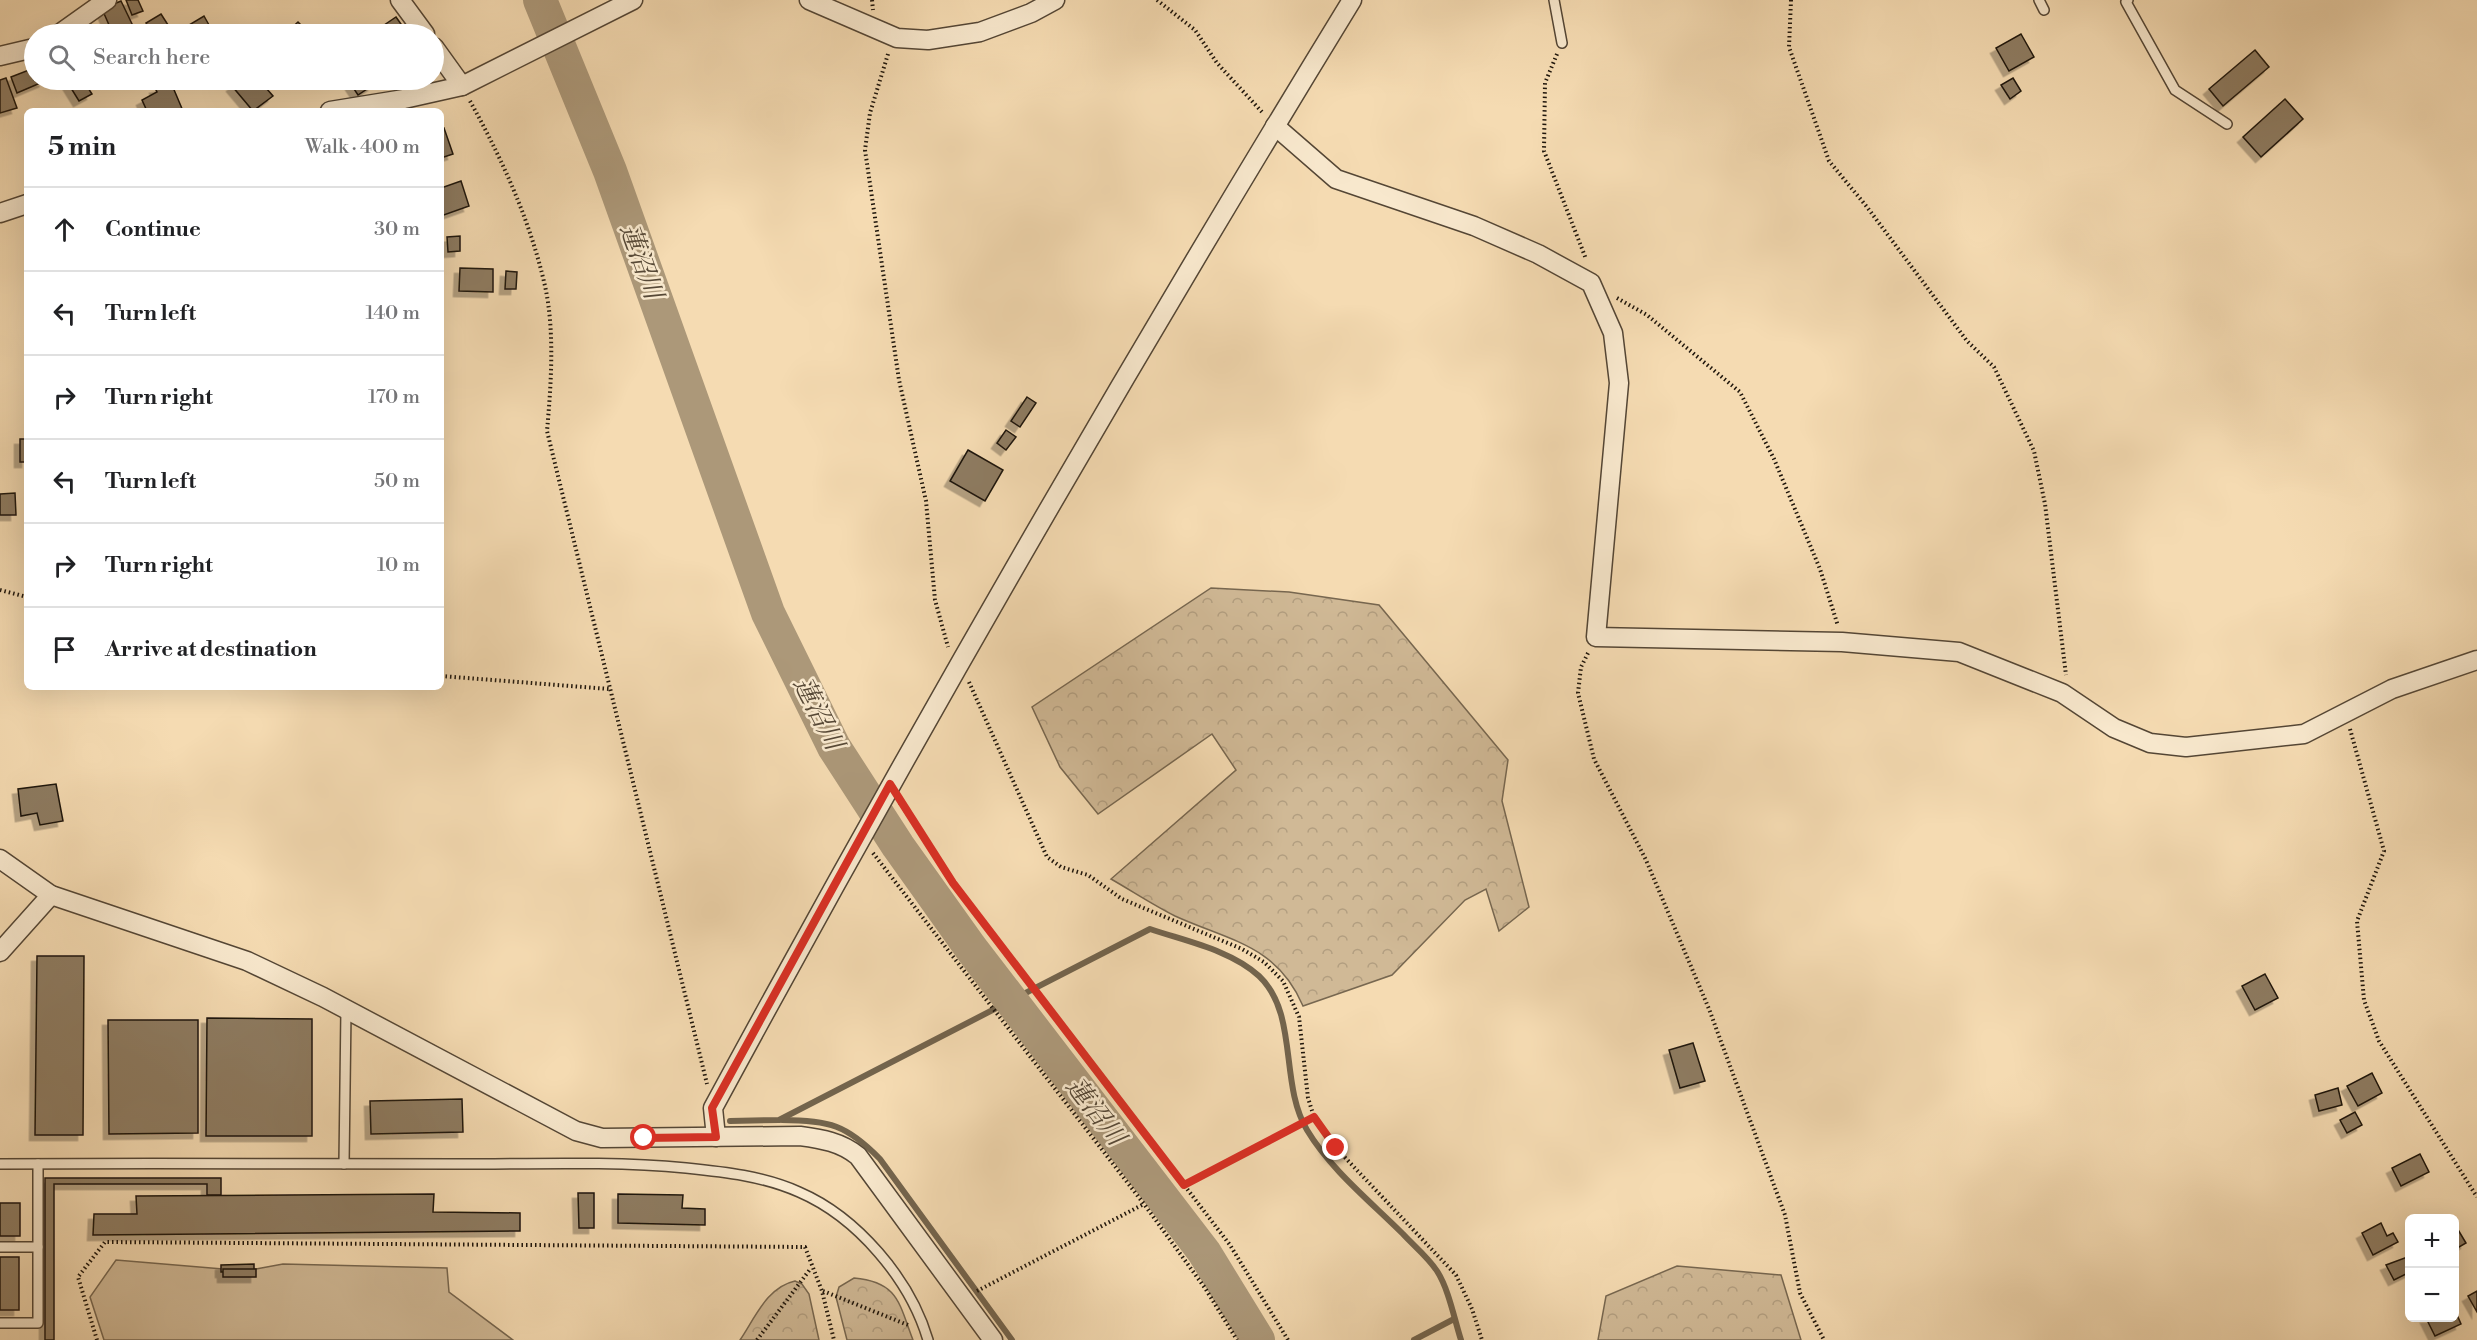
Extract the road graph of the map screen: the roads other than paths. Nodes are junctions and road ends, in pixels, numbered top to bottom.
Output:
1 (107, 0) edge
2 (400, 0) edge
3 (633, 0) edge
4 (809, 0) edge
5 (1055, 0) edge
6 (1352, 0) edge
7 (1554, 0) edge
8 (2039, 0) edge
9 (2128, 0) edge
10 (2044, 9) dead end
11 (73, 24) edge
12 (418, 24) edge
13 (1562, 43) road end
14 (24, 50) edge
15 (0, 56) edge
16 (444, 61) edge
17 (462, 86) junction
18 (348, 108) edge
19 (2227, 124) dead end
20 (1275, 126) junction
21 (24, 205) edge
22 (0, 213) edge
23 (2477, 660) edge
24 (0, 859) edge
25 (51, 895) junction
26 (0, 952) edge
27 (346, 1010) junction
28 (716, 1137) junction
29 (0, 1164) edge
30 (38, 1164) junction
31 (344, 1164) junction
32 (0, 1246) edge
33 (38, 1247) junction
34 (0, 1323) edge
35 (927, 1336) edge
36 (993, 1340) edge

1 - 11 street
2 - 12 street
3 - 17 street
4 - 5 street
6 - 20 street
7 - 13 lane
8 - 10 lane
9 - 19 lane
14 - 15 street
16 - 17 street
17 - 18 street
20 - 23 street
20 - 28 street
21 - 22 street
24 - 25 street
25 - 26 street
25 - 27 street
27 - 28 street
27 - 31 lane
28 - 36 street
29 - 30 lane
30 - 31 lane
30 - 33 lane
31 - 35 lane
32 - 33 lane
33 - 34 lane

